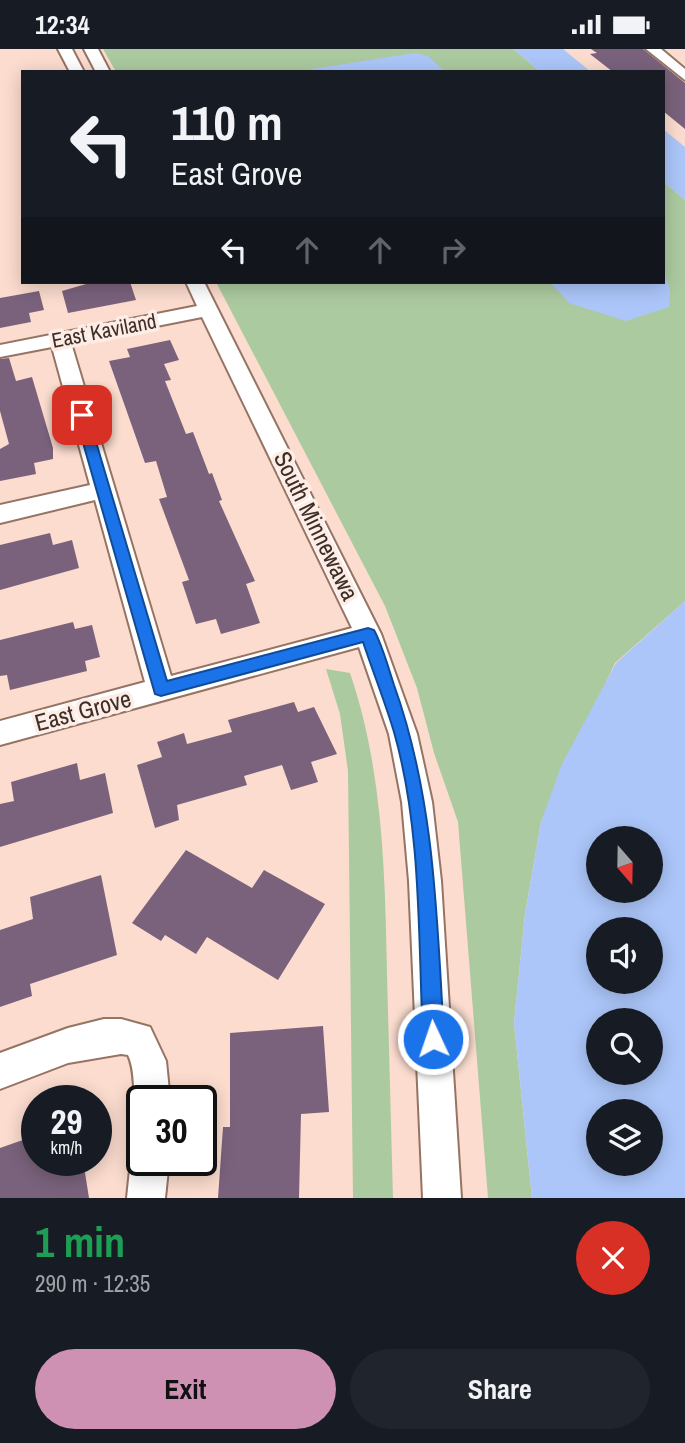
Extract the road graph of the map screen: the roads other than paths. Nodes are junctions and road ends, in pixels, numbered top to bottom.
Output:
1 (65, 49) edge
2 (91, 49) edge
3 (653, 49) edge
4 (76, 70) edge
5 (102, 70) edge
6 (685, 76) edge
7 (196, 284) edge
8 (208, 310) junction
9 (60, 339) junction
10 (0, 351) edge
11 (104, 490) junction
12 (0, 514) edge
13 (368, 634) junction
14 (161, 689) junction
15 (0, 733) edge
16 (0, 1071) edge
17 (153, 1085) edge
18 (148, 1176) edge
19 (146, 1198) edge
20 (442, 1198) edge

1 - 4 street
2 - 5 street
3 - 6 street
7 - 8 street, South Minnewawa
8 - 9 street, East Kaviland
8 - 13 street, South Minnewawa
9 - 10 street, East Kaviland
9 - 11 street
11 - 12 street
11 - 14 street
13 - 14 street, East Grove
13 - 20 street, South Minnewawa
14 - 15 street, East Grove
16 - 17 street
18 - 19 street

